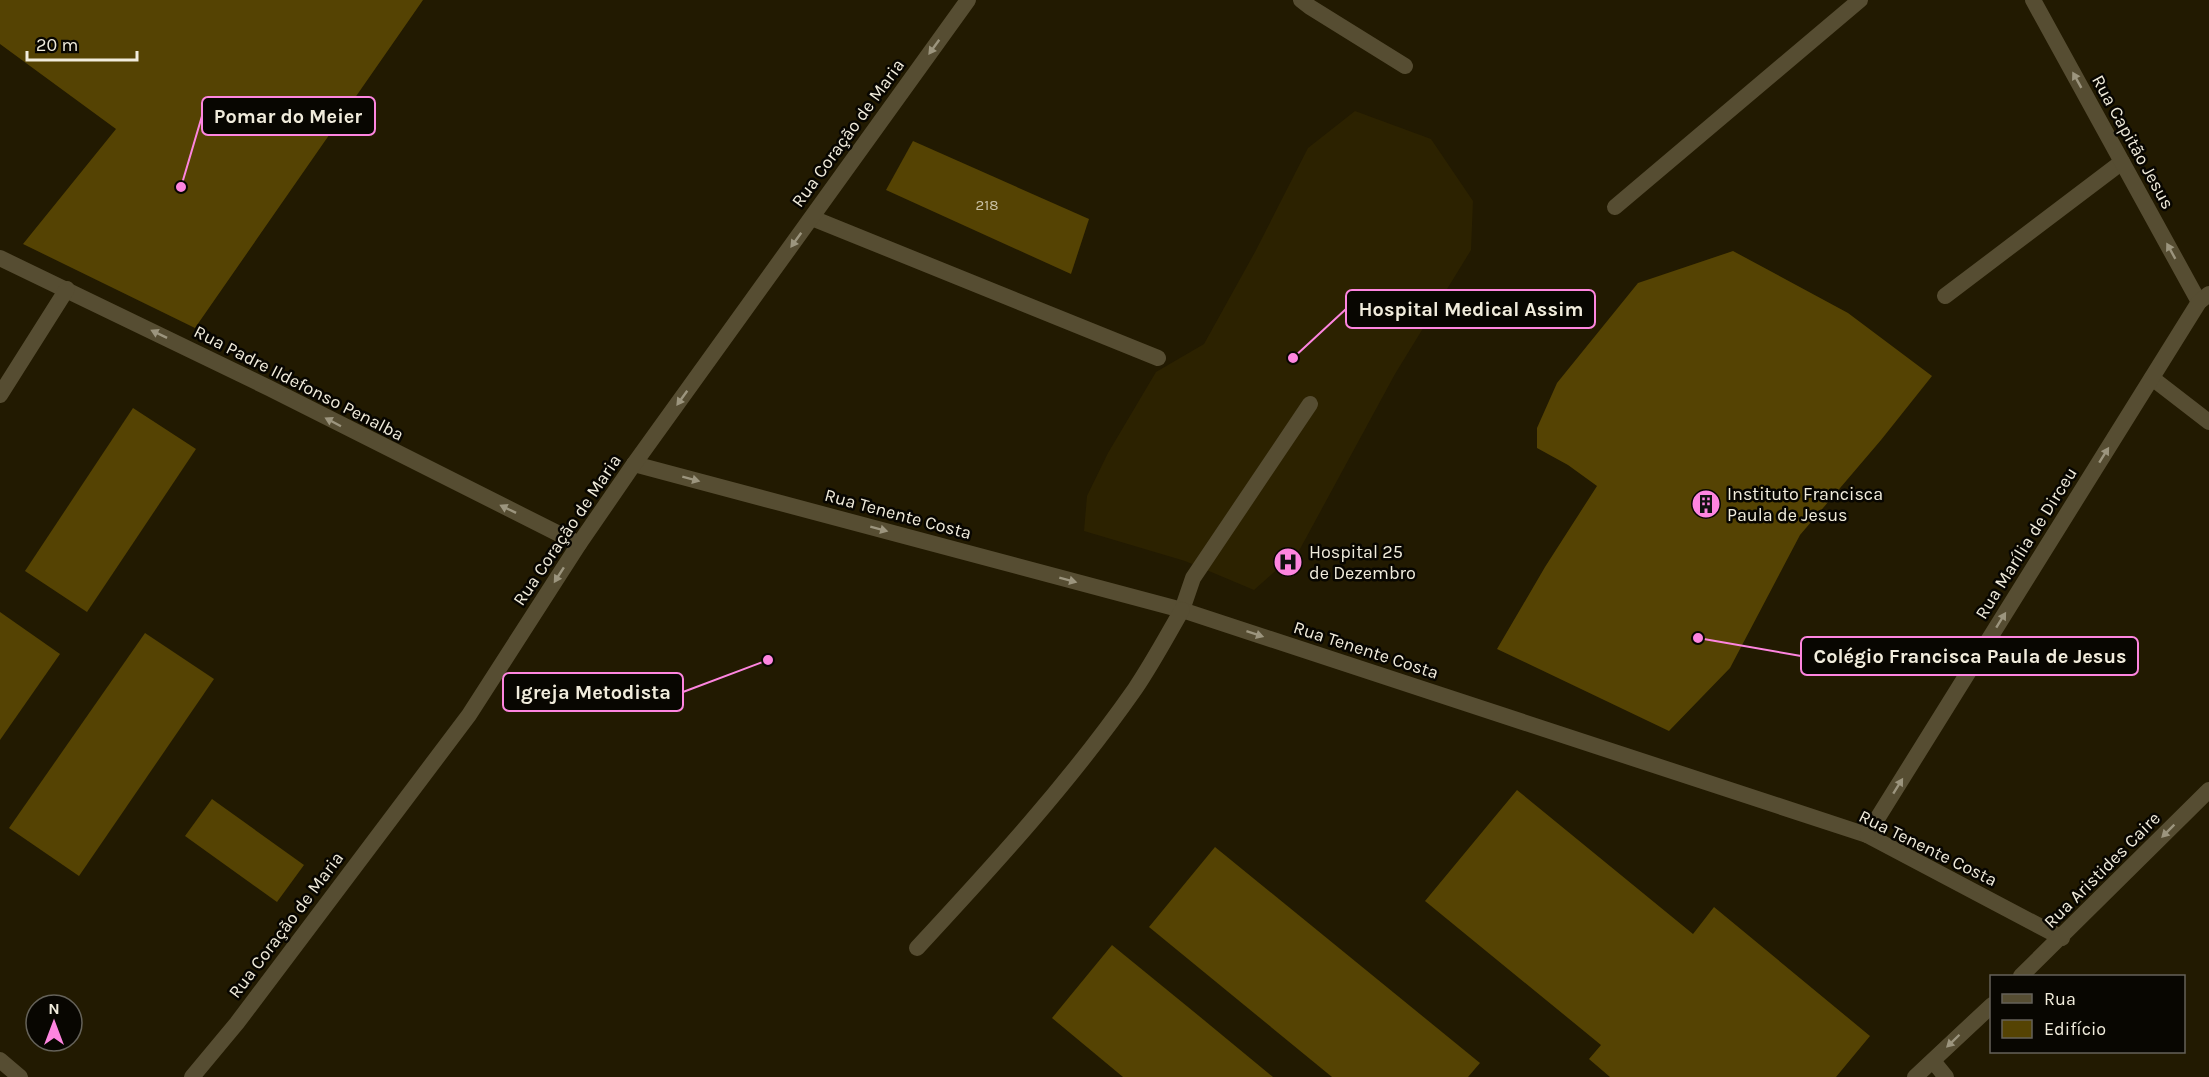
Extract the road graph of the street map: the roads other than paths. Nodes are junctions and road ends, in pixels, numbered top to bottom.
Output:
1 (968, 0) edge
2 (1301, 0) edge
3 (1860, 0) edge
4 (2033, 0) edge
5 (1405, 66) dead end
6 (2122, 162) junction
7 (1615, 207) dead end
8 (812, 218) junction
9 (0, 258) edge
10 (67, 289) junction
11 (1945, 296) dead end
12 (2204, 298) edge
13 (1158, 358) dead end
14 (2152, 378) junction
15 (0, 395) edge
16 (1310, 404) dead end
17 (2209, 422) edge
18 (634, 464) junction
19 (579, 544) junction
20 (1182, 610) junction
21 (2209, 790) edge
22 (1867, 836) junction
23 (2062, 938) junction
24 (917, 948) dead end
25 (2022, 975) edge
26 (1990, 1007) edge
27 (0, 1060) edge
28 (1933, 1060) junction
29 (20, 1077) edge
30 (192, 1077) edge
31 (1915, 1077) edge
32 (1946, 1077) edge

1 -> 8 street, Rua Coração de Maria
2 - 5 street
3 - 7 street
6 -> 4 street, Rua Capitão Jesus
6 - 11 street
12 -> 6 street, Rua Capitão Jesus
8 - 13 street
8 -> 18 street, Rua Coração de Maria
9 - 10 street, Rua Padre Ildefonso Penalba
10 - 15 street
19 -> 10 street, Rua Padre Ildefonso Penalba
12 - 14 street, Rua Marília de Dirceu
14 - 17 street
22 -> 14 street, Rua Marília de Dirceu
16 - 20 street
18 - 19 street, Rua Coração de Maria
18 -> 20 street, Rua Tenente Costa
19 -> 30 street, Rua Coração de Maria
20 -> 22 street, Rua Tenente Costa
20 - 24 street
21 -> 23 street, Rua Aristides Caire
22 - 23 street, Rua Tenente Costa
23 - 25 street, Rua Aristides Caire
26 -> 28 street
27 - 29 street
28 - 31 street
28 - 32 street

